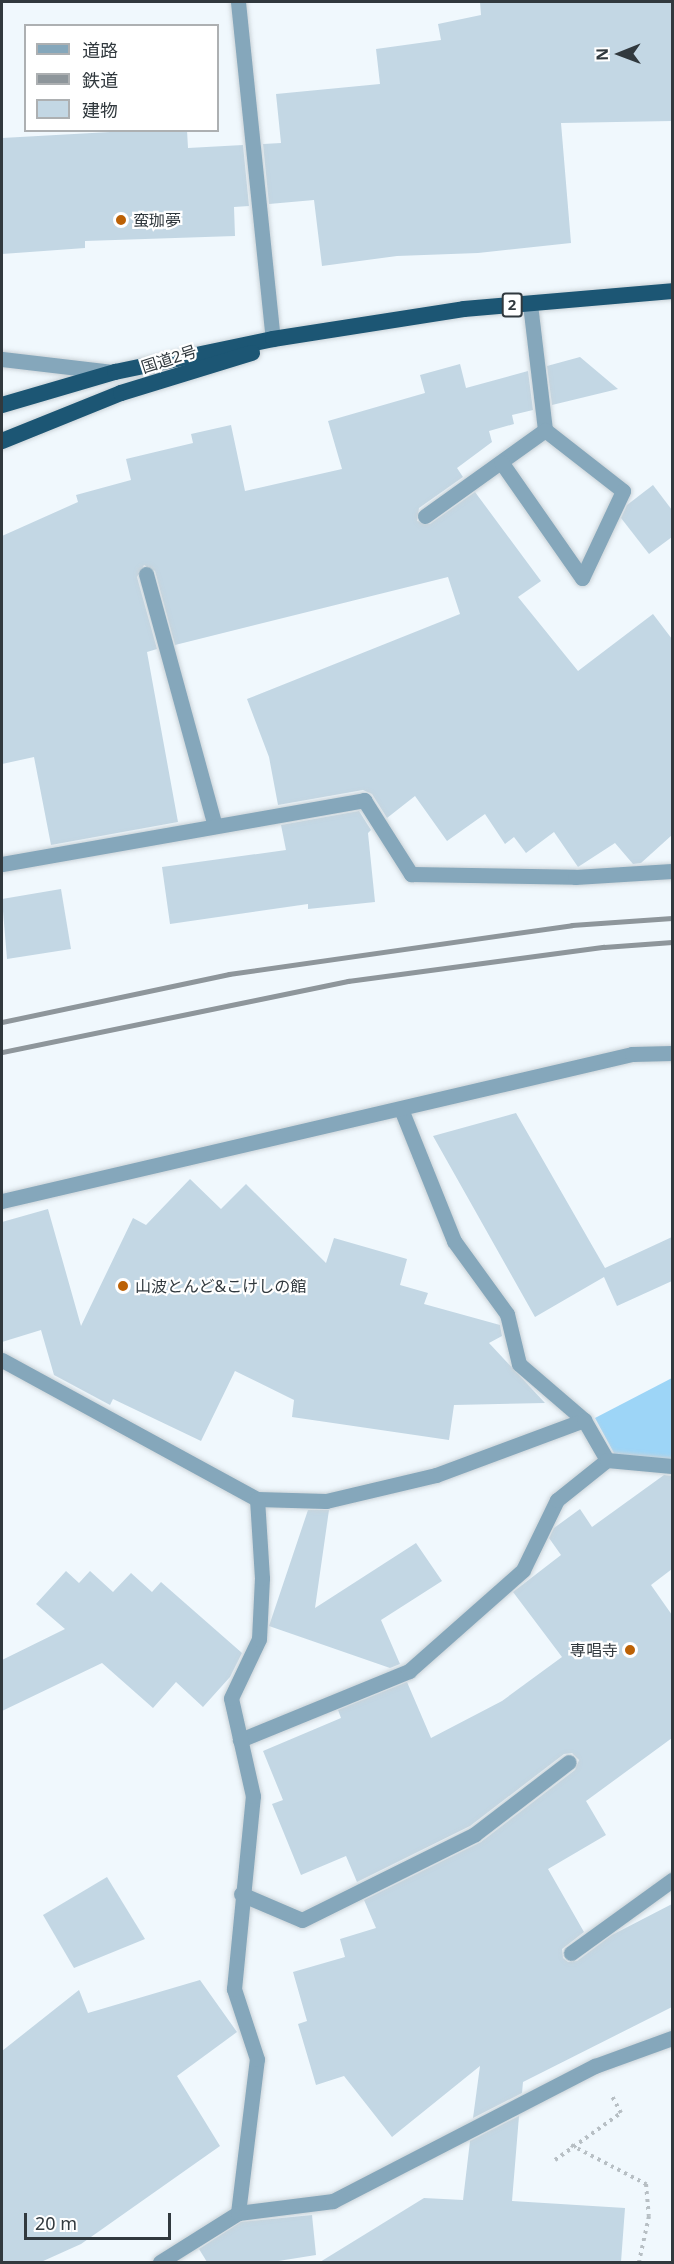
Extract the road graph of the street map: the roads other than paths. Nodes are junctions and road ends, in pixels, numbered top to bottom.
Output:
1 (238, 2) edge
2 (672, 291) edge
3 (530, 304) junction
4 (352, 328) junction
5 (273, 339) junction
6 (2, 359) edge
7 (115, 372) junction
8 (2, 405) edge
9 (545, 430) junction
10 (2, 441) edge
11 (501, 462) junction
12 (425, 516) dead end
13 (146, 574) dead end
14 (215, 826) junction
15 (2, 864) edge
16 (672, 871) edge
17 (672, 1053) edge
18 (401, 1109) junction
19 (2, 1201) edge
20 (2, 1360) edge
21 (584, 1420) junction
22 (607, 1460) junction
23 (672, 1466) edge
24 (257, 1499) junction
25 (240, 1740) junction
26 (569, 1762) dead end
27 (672, 1880) edge
28 (241, 1894) junction
29 (571, 1953) dead end
30 (672, 2038) edge
31 (238, 2213) junction
32 (160, 2262) edge

1 - 5 street
2 - 3 highway, 国道2号 / 2
3 - 4 highway, 国道2号 / 2
3 - 9 street
4 - 5 highway, 国道2号 / 2
4 - 10 highway, 国道2号 / 2
5 - 7 highway, 国道2号 / 2
6 - 7 street
7 - 8 highway, 国道2号 / 2
9 - 11 street
9 - 11 street
11 - 12 street
13 - 14 street
14 - 15 street
14 - 16 street
17 - 18 street
18 - 19 street
18 - 21 street
20 - 24 street
21 - 22 street
21 - 24 street
22 - 23 street
22 - 25 street
24 - 25 street
25 - 28 street
26 - 28 street
27 - 29 street
28 - 31 street
30 - 31 street
31 - 32 street

